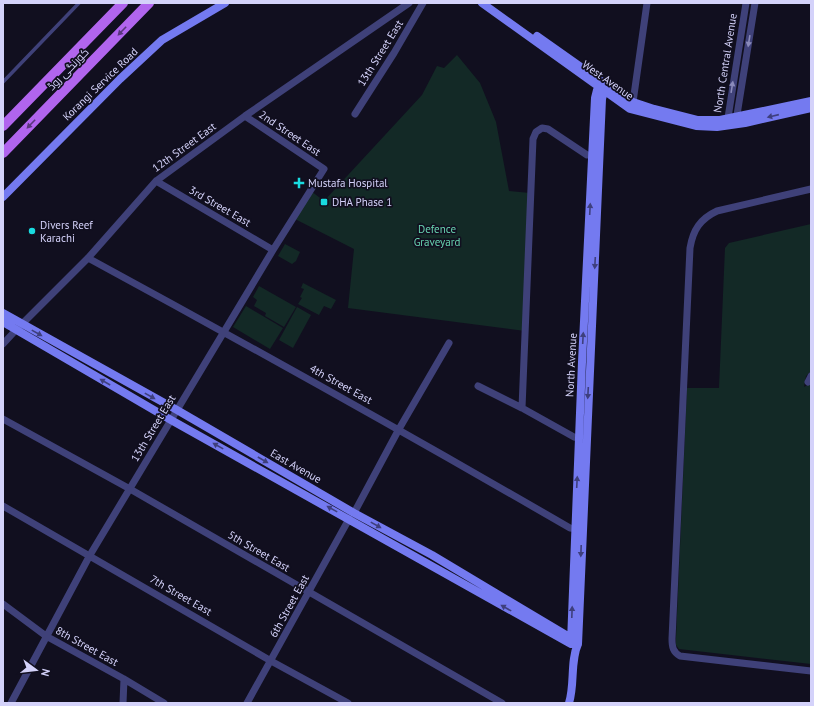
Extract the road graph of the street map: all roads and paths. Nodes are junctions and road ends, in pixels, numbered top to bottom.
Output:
1 (79, 3) edge
2 (123, 3) edge
3 (149, 3) edge
4 (225, 3) edge
5 (409, 3) edge
6 (423, 3) edge
7 (482, 3) edge
8 (491, 3) edge
9 (648, 3) edge
10 (746, 3) edge
11 (755, 3) edge
12 (3, 82) edge
13 (603, 86) junction
14 (811, 101) edge
15 (633, 102) junction
16 (811, 108) edge
17 (355, 114) dead end
18 (245, 116) junction
19 (732, 121) junction
20 (3, 126) edge
21 (3, 153) edge
22 (596, 155) junction
23 (324, 169) joint
24 (156, 181) junction
25 (811, 189) edge
26 (3, 197) edge
27 (273, 250) junction
28 (88, 258) junction
29 (3, 313) edge
30 (3, 322) edge
31 (22, 324) junction
32 (15, 331) junction
33 (224, 332) junction
34 (449, 343) dead end
35 (3, 344) edge
36 (478, 386) dead end
37 (522, 408) junction
38 (177, 410) junction
39 (3, 420) edge
40 (171, 420) junction
41 (399, 429) junction
42 (582, 439) junction
43 (130, 489) junction
44 (3, 506) edge
45 (352, 516) junction
46 (578, 529) junction
47 (90, 556) junction
48 (308, 592) junction
49 (3, 604) edge
50 (46, 636) junction
51 (574, 643) junction
52 (271, 661) junction
53 (811, 671) edge
54 (124, 679) junction
55 (11, 703) edge
56 (123, 703) edge
57 (164, 703) edge
58 (247, 703) edge
59 (348, 703) edge
60 (502, 703) edge
61 (569, 703) edge

1 - 12 lane
2 - 20 main road, کورنگی روڈ
3 -> 21 main road, کورنگی روڈ
4 - 26 street, Korangi Service Road
5 - 18 street, 12th Street East
6 - 17 street, 13th Street East
7 - 13 street, West Avenue
8 - 13 street, West Avenue
9 - 15 street
19 -> 10 street, North Central Avenue
11 -> 19 street, North Central Avenue
13 - 15 street, West Avenue
13 - 19 street, West Avenue
13 - 22 street, North Avenue
14 - 19 street, West Avenue
15 - 19 street, West Avenue
16 -> 19 street, West Avenue
18 - 23 street, 2nd Street East
18 - 24 street, 12th Street East
22 - 37 street
22 - 42 street, North Avenue
23 - 27 street, 13th Street East
24 - 27 street, 3rd Street East
24 - 28 street, 12th Street East
25 - 53 street
27 - 33 street, 13th Street East
28 - 31 street, 12th Street East
28 - 33 street, 4th Street East
29 - 31 street, East Avenue
30 - 32 street, East Avenue
31 - 32 street, 12th Street East
31 -> 38 street, East Avenue
32 - 35 street, 12th Street East
40 -> 32 street, East Avenue
33 - 38 street, 13th Street East
33 - 41 street, 4th Street East
34 - 41 street, 6th Street East
36 - 37 street
37 - 42 street
38 - 40 street, 13th Street East
38 -> 45 street, East Avenue
39 - 43 street, 5th Street East
40 - 43 street, 13th Street East
45 -> 40 street, East Avenue
41 - 45 street, 6th Street East
41 - 46 street, 4th Street East
42 - 46 street, North Avenue
43 - 47 street, 13th Street East
43 - 48 street, 5th Street East
44 - 47 street, 7th Street East
45 - 48 street, 6th Street East
45 - 51 street, East Avenue
46 - 51 street, North Avenue
47 - 50 street, 13th Street East
47 - 52 street, 7th Street East
48 - 52 street, 6th Street East
48 - 60 street, 5th Street East
49 - 50 street, 8th Street East
50 - 54 street, 8th Street East
50 - 55 street, 13th Street East
51 - 61 street, North Avenue
52 - 58 street, 6th Street East
52 - 59 street, 7th Street East
54 - 56 street
54 - 57 street, 8th Street East

